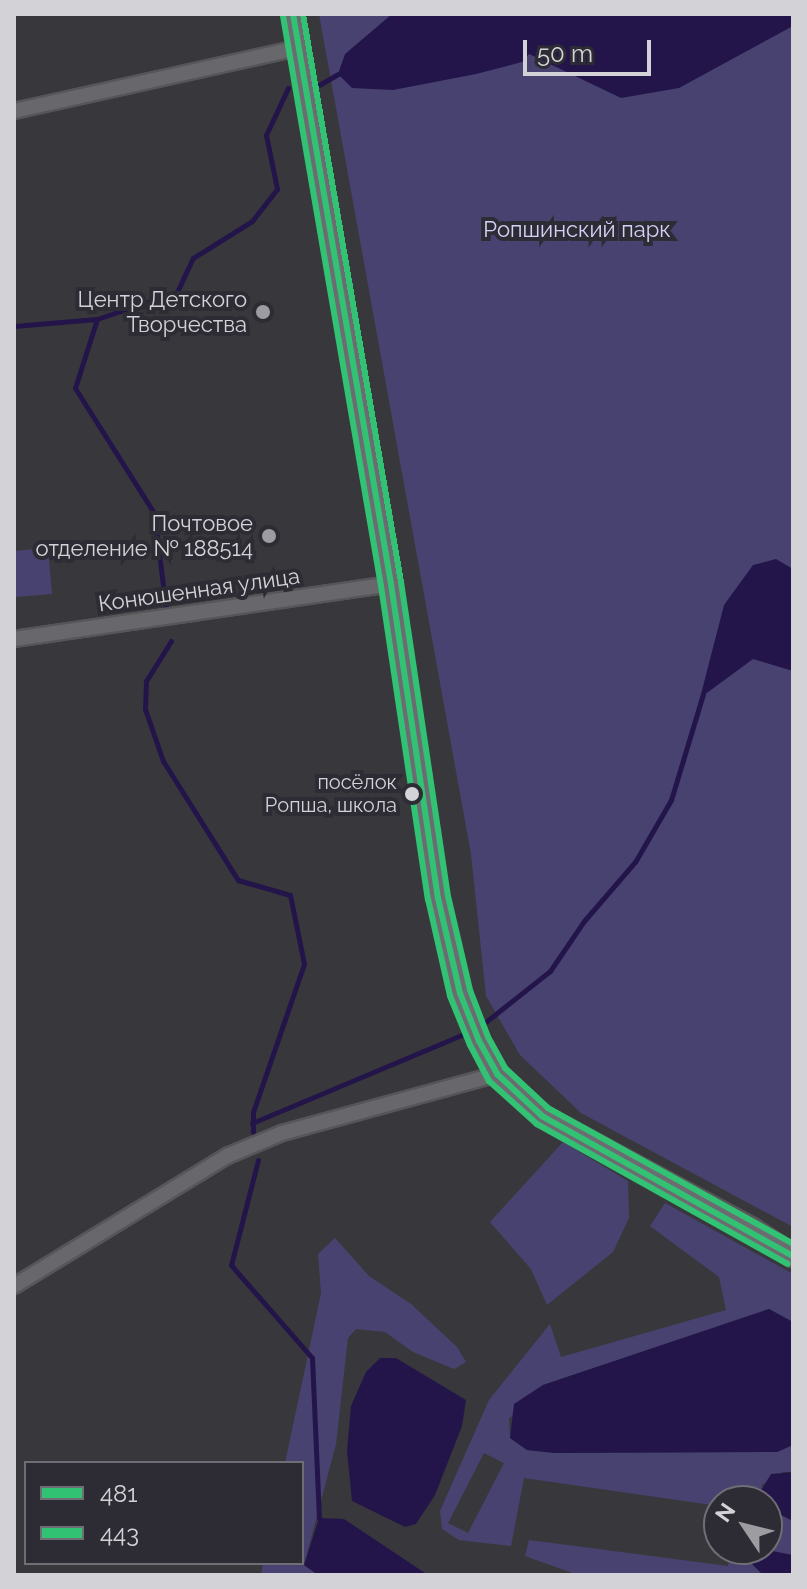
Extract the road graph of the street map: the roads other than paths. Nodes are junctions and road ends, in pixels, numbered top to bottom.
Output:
1 (293, 14) edge
2 (299, 48) junction
3 (14, 111) edge
4 (391, 584) junction
5 (14, 639) edge
6 (497, 1074) junction
7 (793, 1256) edge
8 (14, 1286) edge

1 - 2 main road
2 - 3 street
2 - 4 main road
4 - 5 street, Конюшенная улица
4 - 6 main road
6 - 7 main road
6 - 8 street

